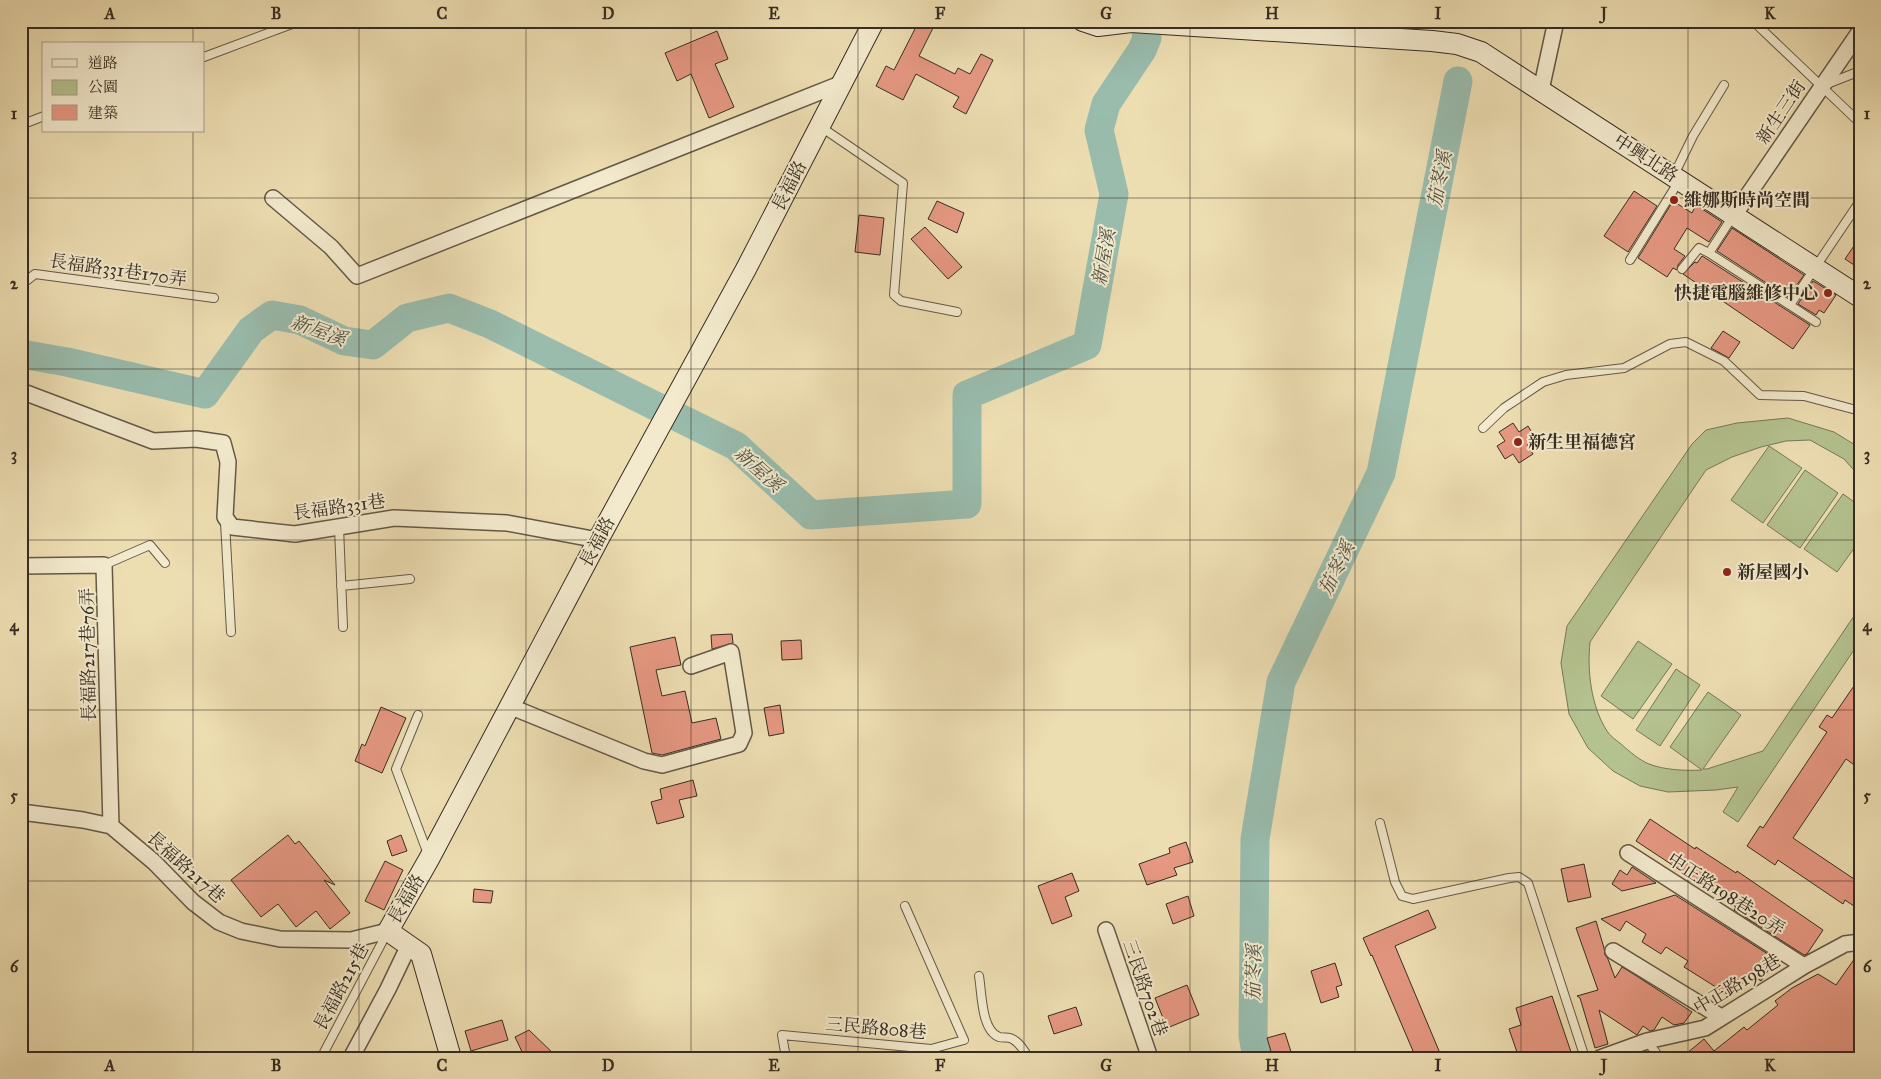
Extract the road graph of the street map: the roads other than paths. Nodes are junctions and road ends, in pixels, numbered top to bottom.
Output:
1 (300, 21) edge
2 (874, 21) edge
3 (1083, 21) edge
4 (1556, 21) edge
5 (1753, 21) edge
6 (1131, 22) edge
7 (1860, 31) edge
8 (205, 57) edge
9 (1860, 71) edge
10 (840, 84) junction
11 (1724, 85) dead end
12 (1821, 87) junction
13 (1541, 90) junction
14 (42, 117) edge
15 (1860, 123) edge
16 (21, 125) edge
17 (820, 126) junction
18 (1677, 177) junction
19 (273, 198) dead end
20 (1860, 201) edge
21 (1735, 214) junction
22 (1709, 253) junction
23 (1630, 260) dead end
24 (1816, 268) junction
25 (1682, 269) dead end
26 (21, 286) edge
27 (1860, 297) edge
28 (214, 298) dead end
29 (1790, 305) junction
30 (957, 312) dead end
31 (1816, 322) dead end
32 (21, 391) edge
33 (1860, 411) edge
34 (1483, 428) dead end
35 (225, 518) junction
36 (339, 527) junction
37 (598, 540) junction
38 (165, 563) dead end
39 (104, 565) junction
40 (21, 566) edge
41 (410, 579) dead end
42 (341, 586) junction
43 (343, 628) dead end
44 (231, 632) dead end
45 (690, 666) dead end
46 (509, 706) junction
47 (418, 715) dead end
48 (21, 812) edge
49 (1380, 823) dead end
50 (111, 826) junction
51 (1628, 853) dead end
52 (429, 859) junction
53 (905, 906) dead end
54 (1106, 930) dead end
55 (388, 931) junction
56 (1860, 942) edge
57 (409, 945) junction
58 (1613, 951) dead end
59 (1804, 966) junction
60 (979, 976) dead end
61 (1721, 1017) junction
62 (1647, 1041) junction
63 (321, 1058) edge
64 (350, 1058) edge
65 (451, 1058) edge
66 (786, 1058) edge
67 (1029, 1058) edge
68 (1150, 1058) edge
69 (1585, 1058) edge
70 (1600, 1058) edge
71 (1660, 1058) edge

1 - 8 lane
2 - 10 street, 長福路
3 - 6 street, 中興北路
4 - 13 street
5 - 12 lane
6 - 13 street, 中興北路
7 - 12 street, 新生三街
9 - 12 lane
10 - 17 street, 長福路
10 - 19 street
11 - 18 lane
12 - 15 lane
12 - 21 street, 新生三街
13 - 18 street, 中興北路
14 - 16 lane
17 - 30 lane
17 - 37 street, 長福路
18 - 21 street, 中興北路
18 - 23 lane
20 - 24 lane
21 - 22 lane
21 - 24 street, 中興北路
22 - 25 lane
22 - 29 lane
24 - 27 street, 中興北路
24 - 29 lane
26 - 28 lane, 長福路331巷170弄
29 - 31 lane
32 - 35 street
33 - 34 lane
35 - 36 street, 長福路331巷
35 - 44 lane
36 - 37 street, 長福路331巷
36 - 42 lane
37 - 46 street, 長福路
38 - 39 lane
39 - 40 street, 長福路217巷76弄
39 - 50 street, 長福路217巷76弄
41 - 42 lane
42 - 43 lane
45 - 46 street
46 - 52 street, 長福路
47 - 52 lane
48 - 50 street, 長福路217巷
49 - 69 lane
50 - 55 street, 長福路217巷
51 - 59 street, 中正路198巷20弄
52 - 55 street, 長福路
53 - 66 lane, 三民路808巷
54 - 68 street, 三民路702巷
55 - 57 street, 長福路
55 - 63 lane, 長福路215巷
56 - 59 street, 中正路198巷
57 - 64 street
57 - 65 street, 長福路
58 - 61 street
59 - 61 street, 中正路198巷
60 - 67 lane
61 - 62 street, 中正路198巷
62 - 70 street, 中正路198巷
62 - 71 lane

